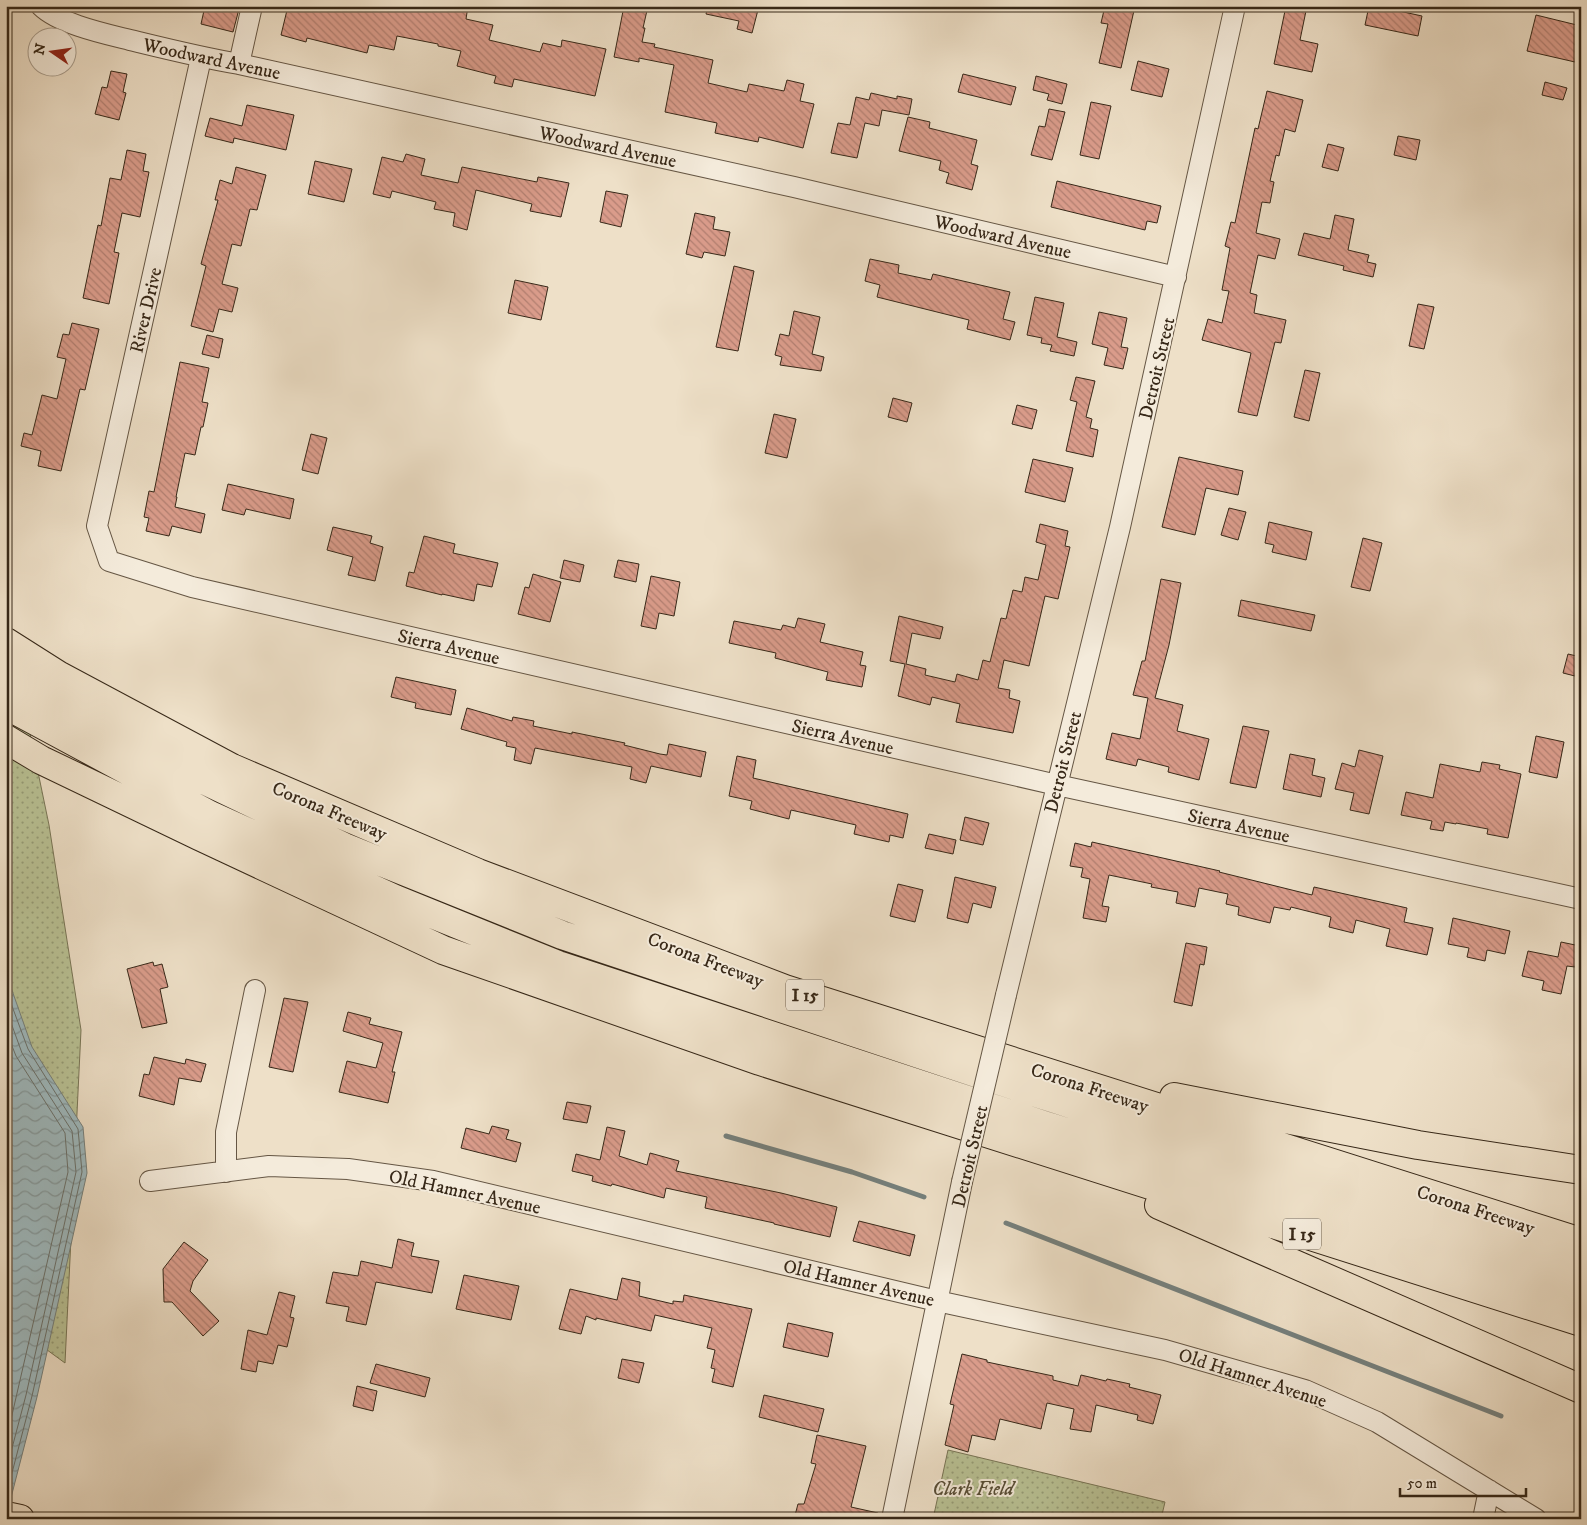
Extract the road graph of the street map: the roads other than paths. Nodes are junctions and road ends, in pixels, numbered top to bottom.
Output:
1 (252, 6) edge
2 (1234, 6) edge
3 (42, 7) edge
4 (201, 58) junction
5 (240, 64) junction
6 (1176, 277) junction
7 (109, 561) joint
8 (6, 642) edge
9 (6, 673) edge
10 (55, 687) junction
11 (6, 705) edge
12 (6, 739) edge
13 (1057, 785) junction
14 (1581, 899) edge
15 (255, 990) dead end
16 (1046, 1072) junction
17 (1023, 1145) junction
18 (1581, 1170) edge
19 (226, 1172) junction
20 (150, 1182) dead end
21 (1581, 1242) edge
22 (1581, 1268) edge
23 (1581, 1293) edge
24 (937, 1301) junction
25 (1581, 1322) edge
26 (1581, 1389) edge
27 (1489, 1490) junction
28 (6, 1516) edge
29 (20, 1519) edge
30 (892, 1519) edge
31 (1483, 1519) edge
32 (1536, 1519) edge

1 - 5 street
2 - 6 street, Detroit Street
3 - 4 street, Woodward Avenue
4 - 5 street, Woodward Avenue
4 - 7 street, River Drive
5 - 6 street, Woodward Avenue
6 - 13 street, Detroit Street
7 - 13 street, Sierra Avenue
8 - 10 main road, Corona Freeway / I 15
9 - 10 main road
10 - 16 main road, Corona Freeway / I 15
10 - 22 main road
11 - 23 main road
12 - 17 main road, I 15
13 - 14 street, Sierra Avenue
13 - 24 street, Detroit Street, bridge
15 - 19 street
16 - 18 main road
16 - 21 main road, Corona Freeway / I 15
17 - 25 main road, I 15
17 - 26 main road
19 - 20 street, Old Hamner Avenue
19 - 24 street, Old Hamner Avenue
24 - 27 street, Old Hamner Avenue
24 - 30 street, Detroit Street
27 - 31 street
27 - 32 street, Old Hamner Avenue
28 - 29 main road

